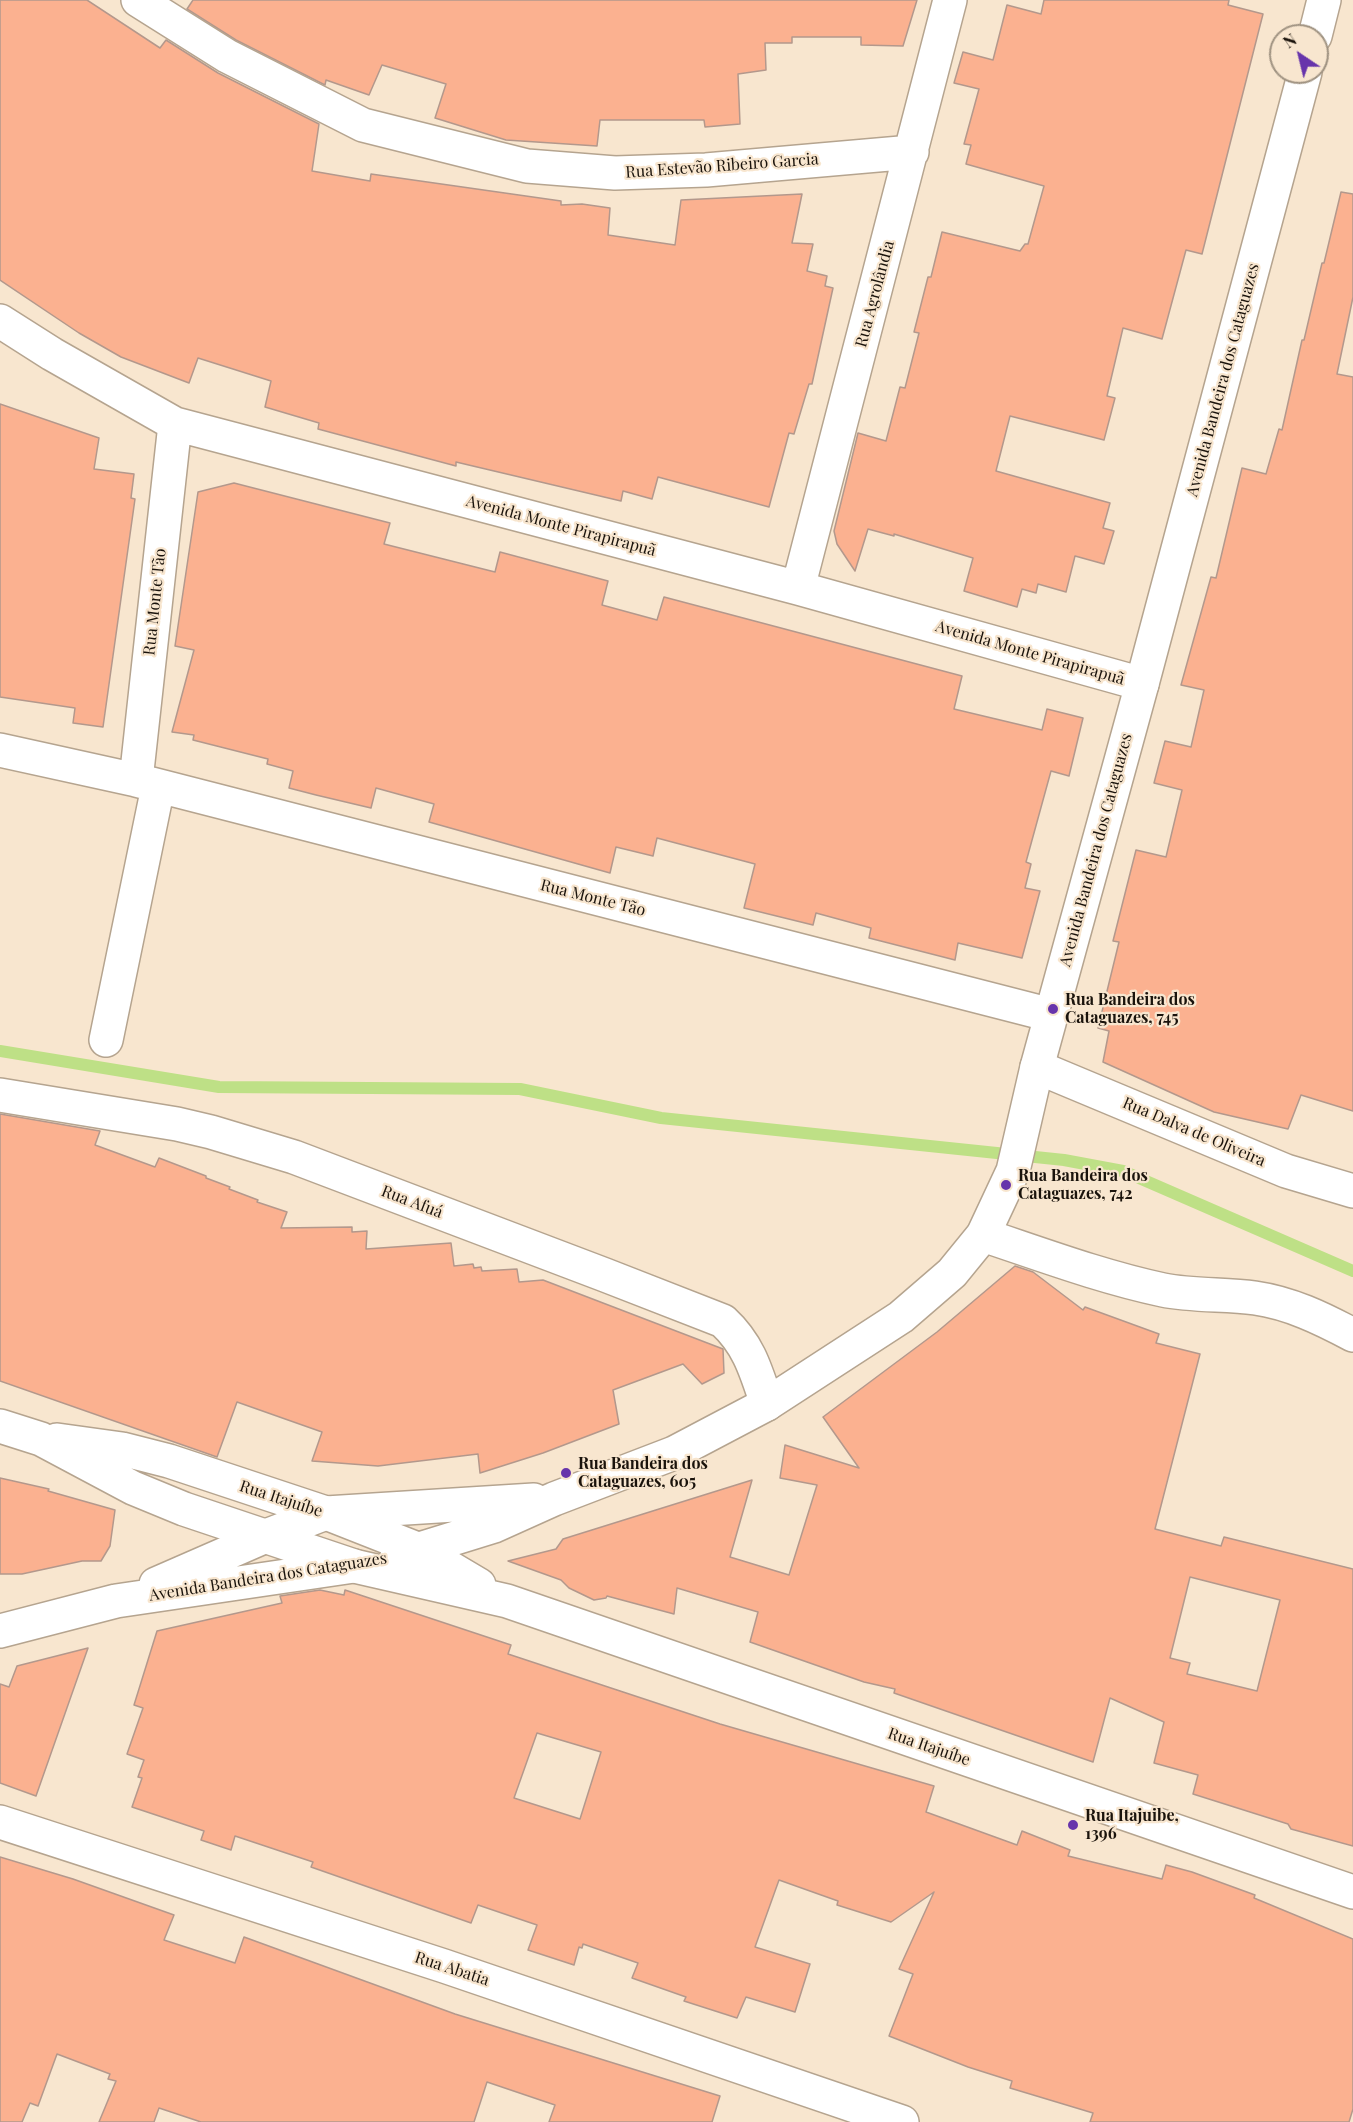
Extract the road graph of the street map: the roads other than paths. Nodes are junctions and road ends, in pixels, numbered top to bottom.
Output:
1 (138, 0) edge
2 (950, 0) edge
3 (1324, 0) edge
4 (1318, 24) edge
5 (1302, 84) edge
6 (912, 152) junction
7 (0, 321) edge
8 (175, 424) junction
9 (798, 588) junction
10 (1142, 684) junction
11 (0, 750) edge
12 (147, 784) junction
13 (1051, 1015) junction
14 (106, 1040) dead end
15 (1037, 1067) junction
16 (0, 1095) edge
17 (1353, 1191) edge
18 (983, 1235) junction
19 (1353, 1335) edge
20 (767, 1404) junction
21 (0, 1426) edge
22 (41, 1439) junction
23 (554, 1499) junction
24 (326, 1513) junction
25 (266, 1536) junction
26 (420, 1550) junction
27 (354, 1566) junction
28 (116, 1601) junction
29 (507, 1601) junction
30 (0, 1631) edge
31 (0, 1822) edge
32 (1353, 1892) edge
33 (902, 2122) edge

1 - 6 street, Rua Estevão Ribeiro Garcia
2 - 6 street, Rua Agrolândia
3 - 4 street
5 - 10 street, Avenida Bandeira dos Cataguazes
6 - 9 street, Rua Agrolândia
7 - 8 street, Avenida Monte Pirapirapuã
8 - 9 street, Avenida Monte Pirapirapuã
8 - 12 street, Rua Monte Tão
9 - 10 street, Avenida Monte Pirapirapuã
10 - 13 street, Avenida Bandeira dos Cataguazes
11 - 12 street, Rua Monte Tão
12 - 13 street, Rua Monte Tão
12 - 14 street
13 - 15 street, Avenida Bandeira dos Cataguazes
15 - 17 street, Rua Dalva de Oliveira
15 - 18 street, Avenida Bandeira dos Cataguazes
16 - 20 street, Rua Afuá
18 - 19 street
18 - 20 street, Avenida Bandeira dos Cataguazes
20 - 23 street, Avenida Bandeira dos Cataguazes
21 - 22 street, Rua Itajuíbe
22 - 24 street, Rua Itajuíbe
22 - 25 street, Rua Itajuíbe
23 - 24 street, Avenida Bandeira dos Cataguazes
23 - 26 street, Avenida Bandeira dos Cataguazes
24 - 25 street, Avenida Bandeira dos Cataguazes
24 - 26 street, Rua Itajuíbe
25 - 27 street, Rua Itajuíbe
25 - 28 street, Avenida Bandeira dos Cataguazes
26 - 27 street, Avenida Bandeira dos Cataguazes
26 - 29 street, Rua Itajuíbe
27 - 28 street, Avenida Bandeira dos Cataguazes
27 - 29 street, Rua Itajuíbe
28 - 30 street, Avenida Bandeira dos Cataguazes
29 - 32 street, Rua Itajuíbe
31 - 33 street, Rua Abatia

